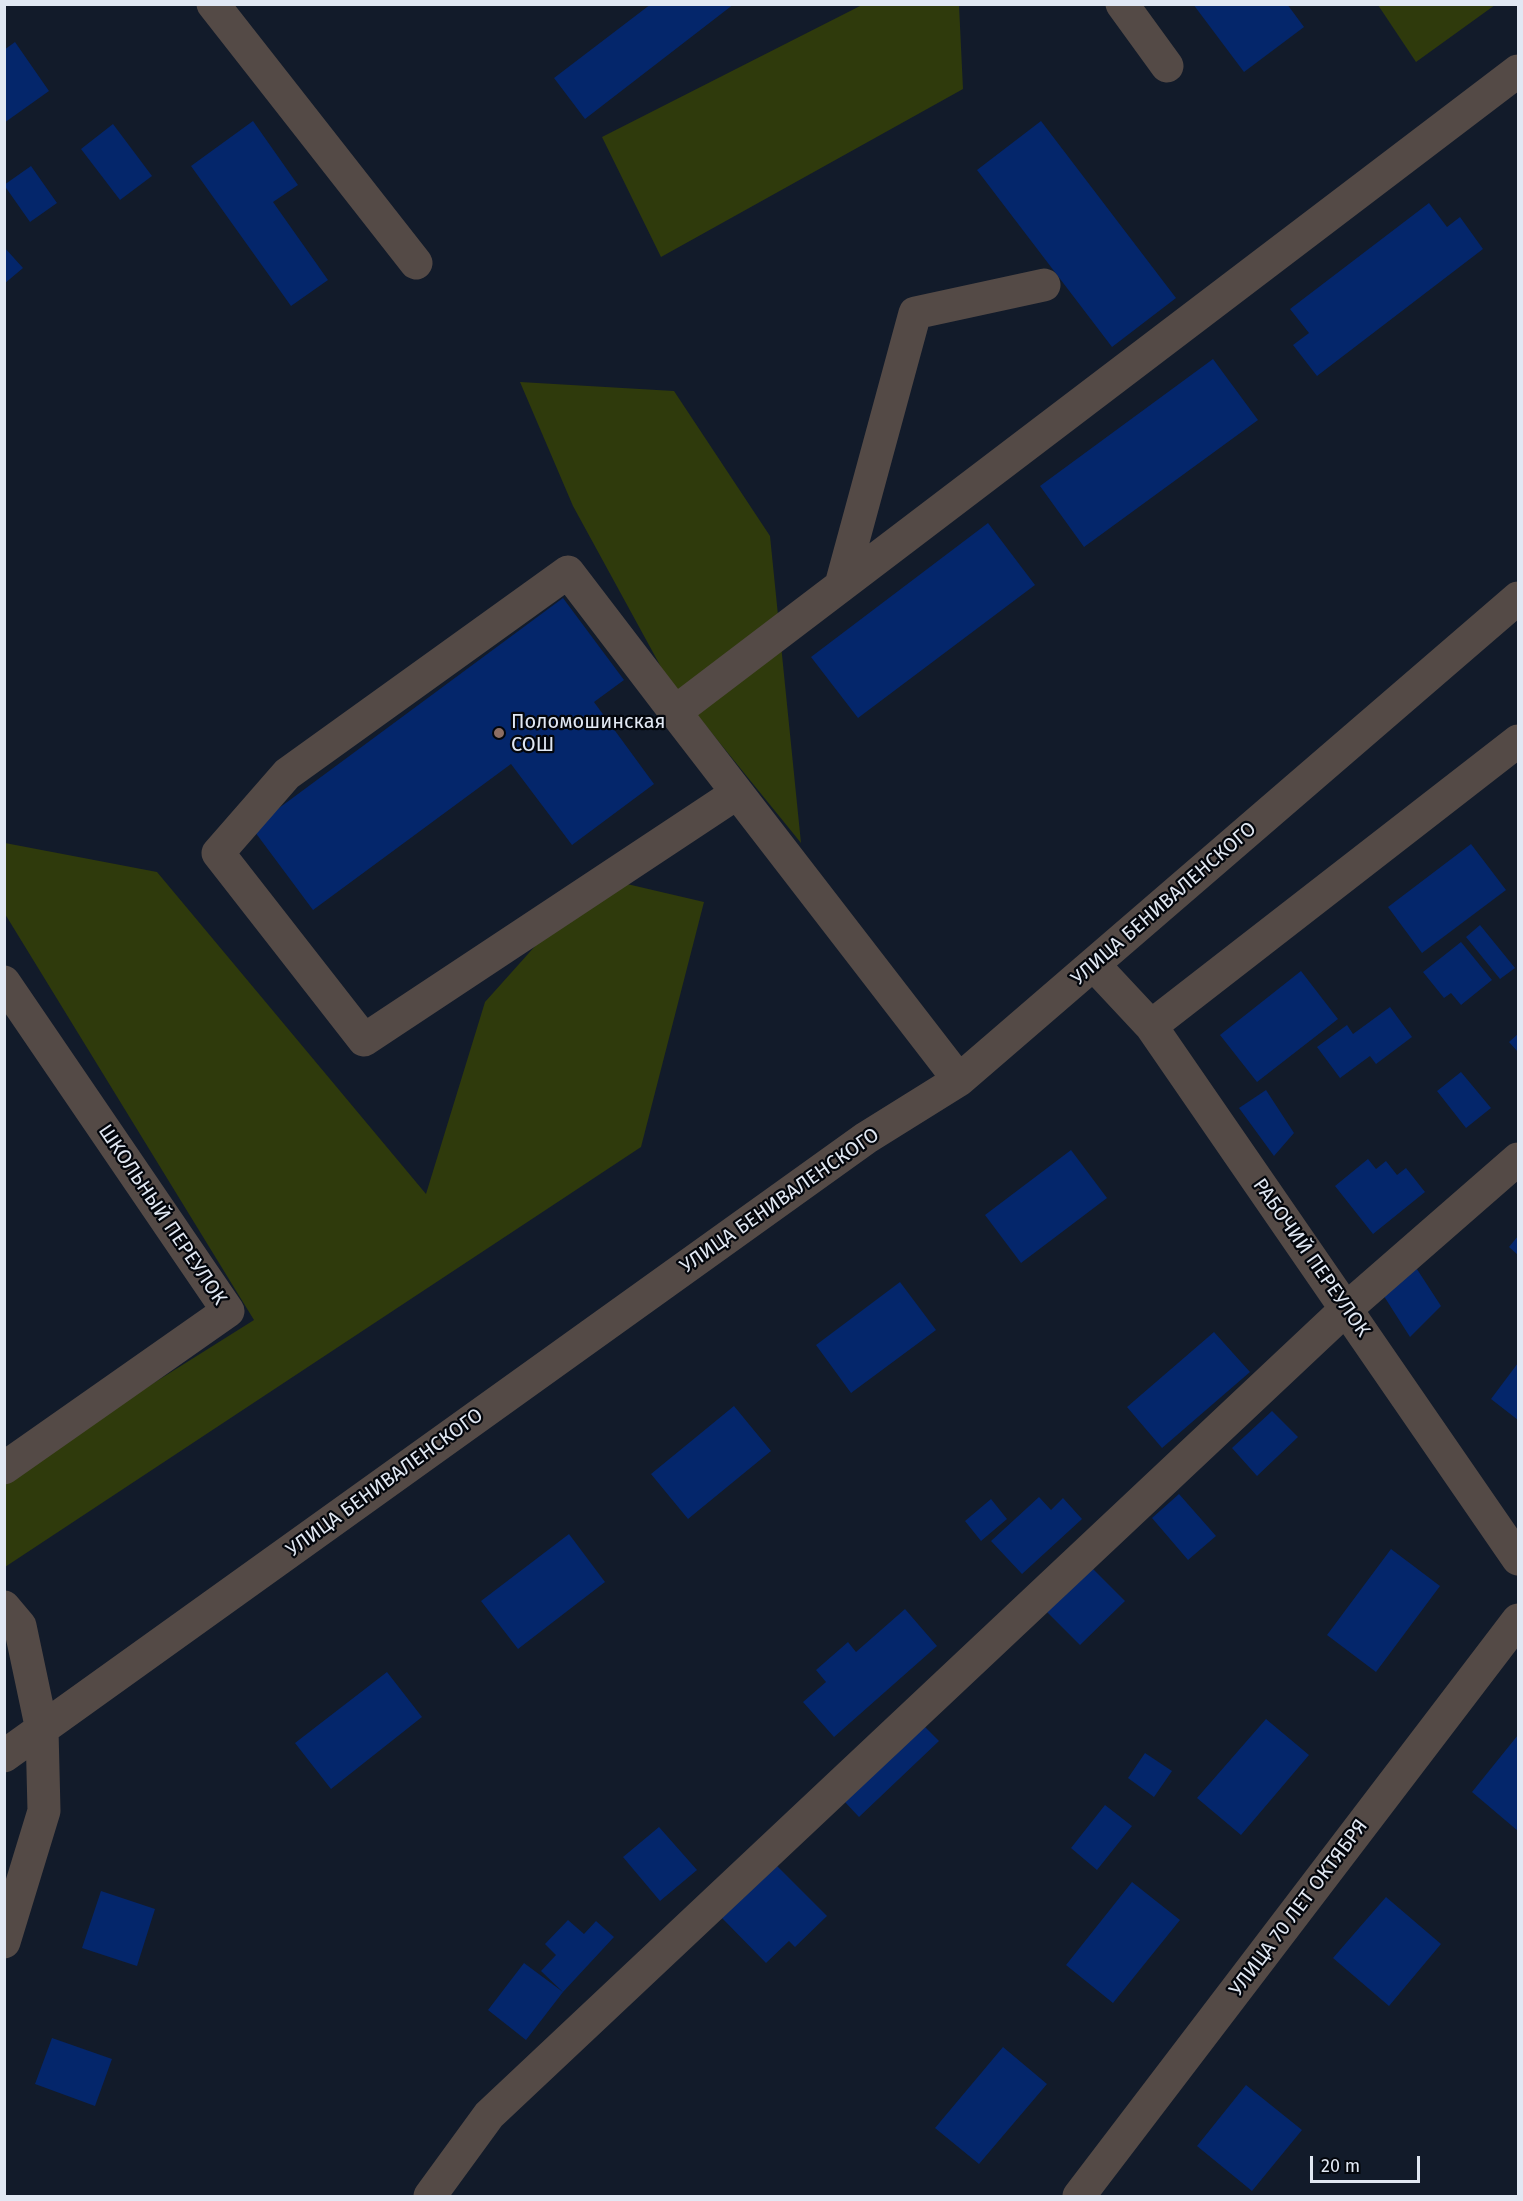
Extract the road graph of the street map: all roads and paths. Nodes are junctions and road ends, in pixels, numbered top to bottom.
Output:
1 (213, 4) edge
2 (1122, 4) edge
3 (1167, 66) dead end
4 (1518, 71) edge
5 (416, 263) dead end
6 (1044, 285) dead end
7 (841, 585) junction
8 (1518, 598) edge
9 (675, 712) junction
10 (1518, 741) edge
11 (737, 793) junction
12 (1094, 965) junction
13 (4, 982) edge
14 (1151, 1026) junction
15 (959, 1080) junction
16 (1518, 1159) edge
17 (1346, 1310) junction
18 (4, 1468) edge
19 (1518, 1559) edge
20 (4, 1607) edge
21 (1518, 1620) edge
22 (42, 1730) junction
23 (4, 1756) edge
24 (4, 1942) edge
25 (430, 2196) edge
26 (1079, 2196) edge

1 - 5 street
2 - 3 street
4 - 7 street
6 - 7 street
7 - 9 street
8 - 12 street, УЛИЦА БЕНИВАЛЕНСКОГО
9 - 11 street
9 - 11 street
10 - 14 street
11 - 15 street
12 - 14 street, РАБОЧИЙ ПЕРЕУЛОК
12 - 15 street, УЛИЦА БЕНИВАЛЕНСКОГО
13 - 18 street, ШКОЛЬНЫЙ ПЕРЕУЛОК
14 - 17 street, РАБОЧИЙ ПЕРЕУЛОК
15 - 22 street, УЛИЦА БЕНИВАЛЕНСКОГО
16 - 17 street
17 - 19 street, РАБОЧИЙ ПЕРЕУЛОК
17 - 25 street
20 - 22 street
21 - 26 street, УЛИЦА 70 ЛЕТ ОКТЯБРЯ
22 - 23 street, УЛИЦА БЕНИВАЛЕНСКОГО
22 - 24 street

